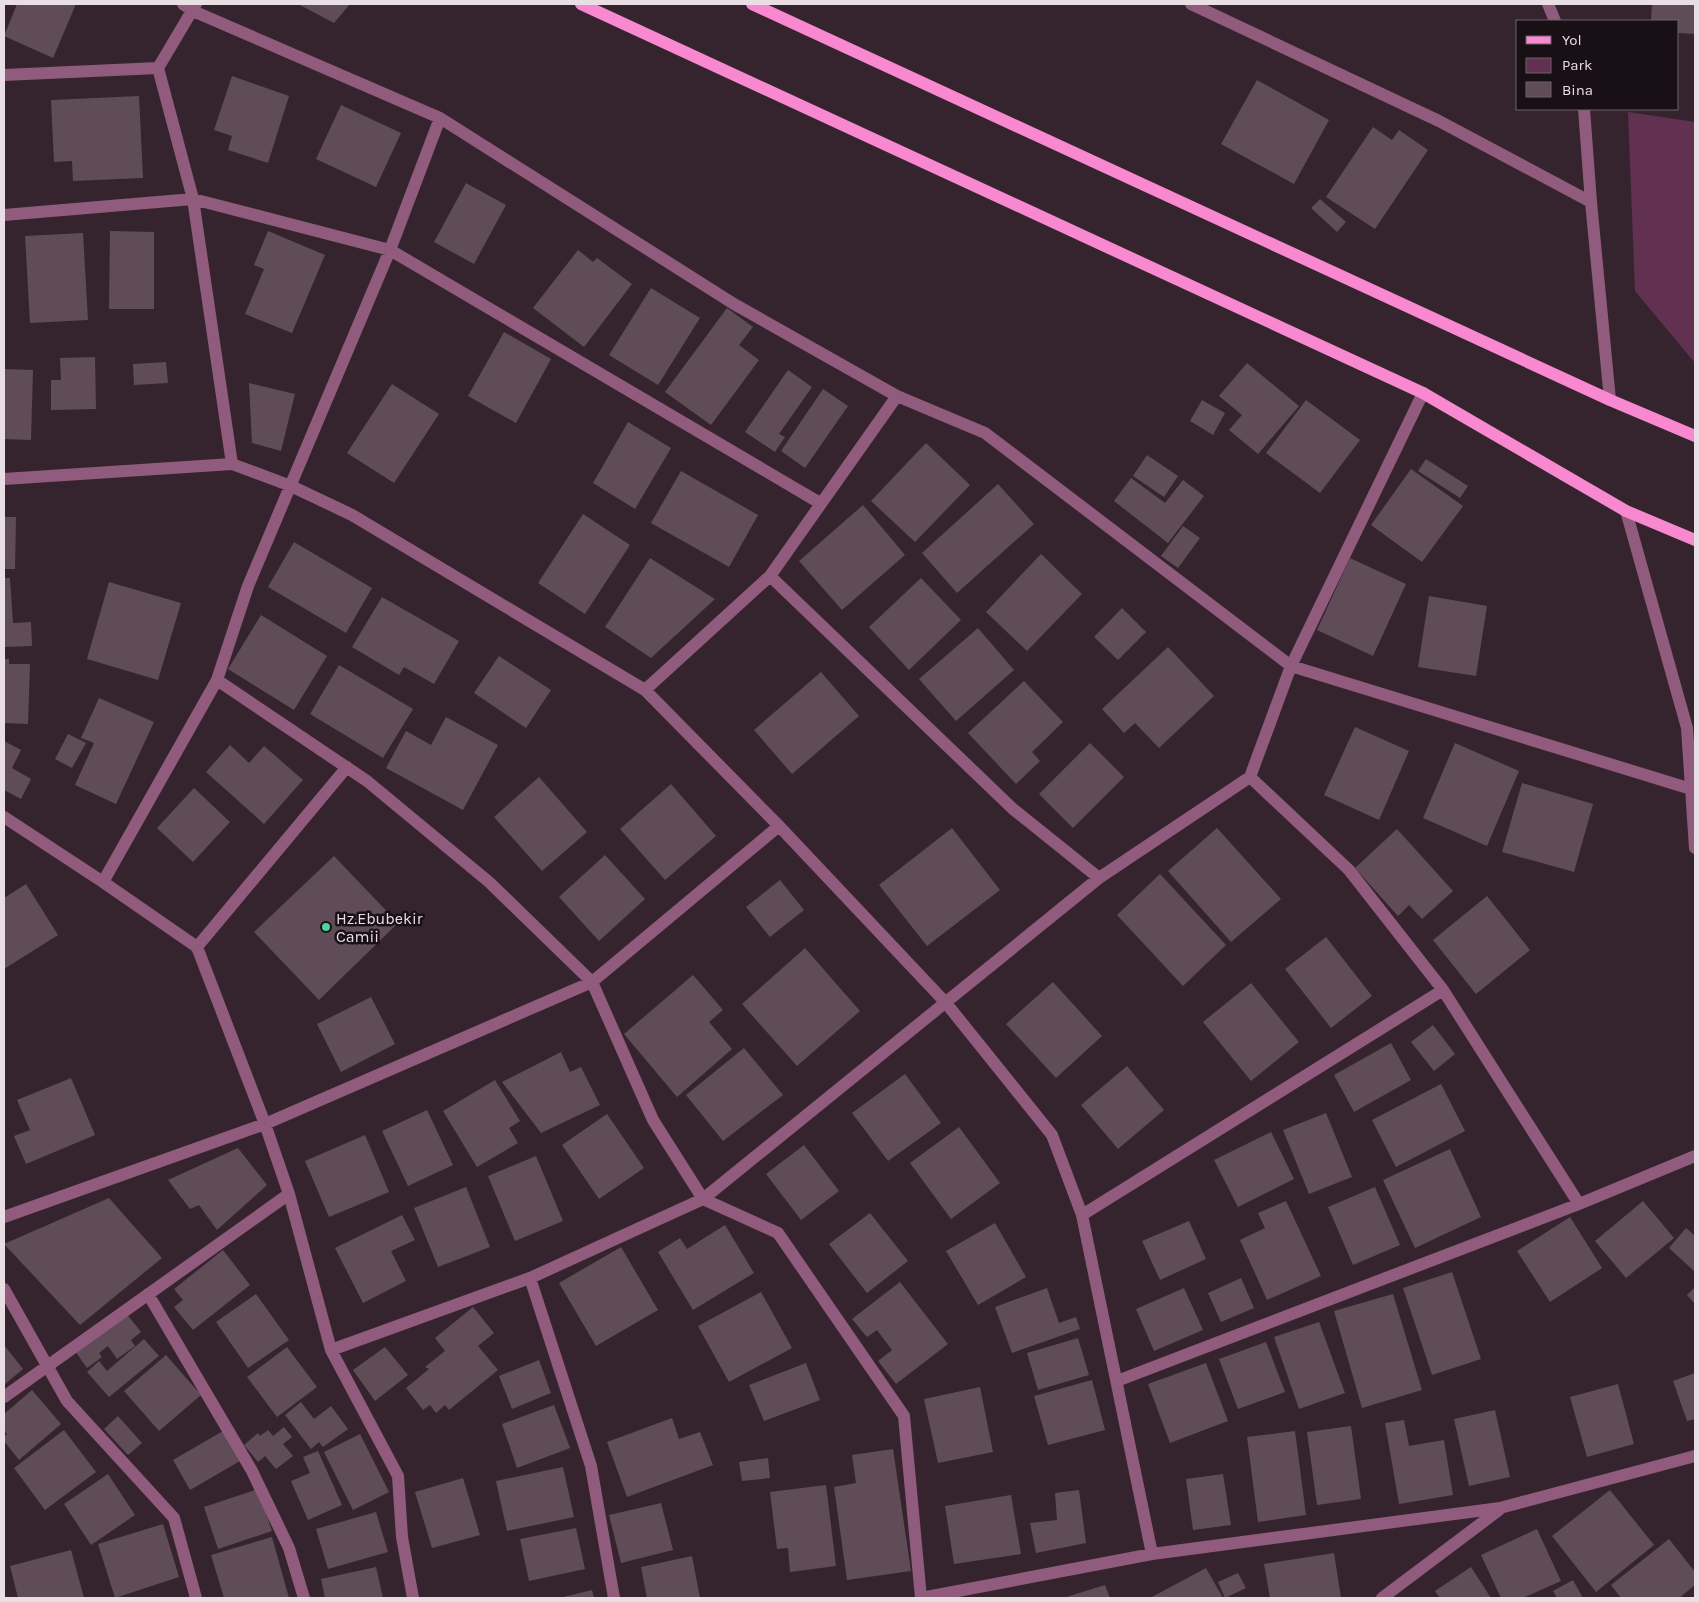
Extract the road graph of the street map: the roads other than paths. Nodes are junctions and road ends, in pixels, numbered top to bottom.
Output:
1 (581, 4) edge
2 (752, 4) edge
3 (1191, 4) edge
4 (1548, 4) edge
5 (191, 6) edge
6 (1554, 20) edge
7 (158, 68) junction
8 (4, 76) edge
9 (1584, 110) edge
10 (440, 118) junction
11 (192, 199) junction
12 (1591, 202) junction
13 (4, 215) edge
14 (390, 250) junction
15 (1423, 393) junction
16 (897, 396) junction
17 (1610, 400) junction
18 (1695, 436) edge
19 (232, 464) junction
20 (4, 479) edge
21 (291, 486) junction
22 (820, 503) junction
23 (1626, 512) junction
24 (1695, 540) edge
25 (770, 576) junction
26 (1291, 666) junction
27 (217, 680) junction
28 (645, 690) junction
29 (347, 767) junction
30 (1250, 776) junction
31 (1691, 789) junction
32 (4, 817) edge
33 (779, 826) junction
34 (1695, 848) edge
35 (1099, 878) junction
36 (103, 882) junction
37 (197, 947) junction
38 (592, 982) junction
39 (1444, 990) junction
40 (946, 1003) junction
41 (264, 1124) junction
42 (1695, 1156) edge
43 (289, 1194) junction
44 (704, 1199) junction
45 (1579, 1204) junction
46 (1082, 1215) junction
47 (4, 1217) edge
48 (530, 1278) junction
49 (4, 1289) edge
50 (148, 1294) junction
51 (331, 1350) junction
52 (47, 1366) junction
53 (1117, 1381) junction
54 (4, 1396) edge
55 (1695, 1456) edge
56 (1500, 1508) junction
57 (1152, 1554) junction
58 (196, 1598) edge
59 (304, 1598) edge
60 (413, 1598) edge
61 (614, 1598) edge
62 (921, 1598) edge
63 (1382, 1598) edge

1 - 15 main road
2 - 17 main road
3 - 12 street
4 - 6 street
5 - 7 street
5 - 10 street
7 - 8 street
7 - 11 street
9 - 12 street
10 - 14 street
10 - 16 street
11 - 13 street
11 - 14 street
11 - 19 street
12 - 17 street
14 - 21 street
14 - 22 street
15 - 23 main road
15 - 26 street
16 - 22 street
16 - 26 street
17 - 18 main road
19 - 20 street
19 - 21 street
21 - 27 street
21 - 28 street
22 - 25 street
23 - 24 main road
23 - 31 street
25 - 28 street
25 - 35 street
26 - 30 street
26 - 31 street
27 - 29 street
27 - 36 street
28 - 33 street
29 - 37 street
29 - 38 street
30 - 35 street
30 - 39 street
31 - 34 street
32 - 36 street
33 - 38 street
33 - 40 street
35 - 40 street
36 - 37 street
37 - 41 street
38 - 41 street
38 - 44 street
39 - 45 street
39 - 46 street
40 - 44 street
40 - 46 street
41 - 43 street
41 - 47 street
42 - 45 street
43 - 50 street
43 - 51 street
44 - 48 street
44 - 62 street
45 - 53 street
46 - 53 street
48 - 51 street
48 - 61 street
49 - 52 street
50 - 52 street
50 - 59 street
51 - 60 street
52 - 54 street
52 - 58 street
53 - 57 street
55 - 56 street
56 - 57 street
56 - 63 street
57 - 62 street

